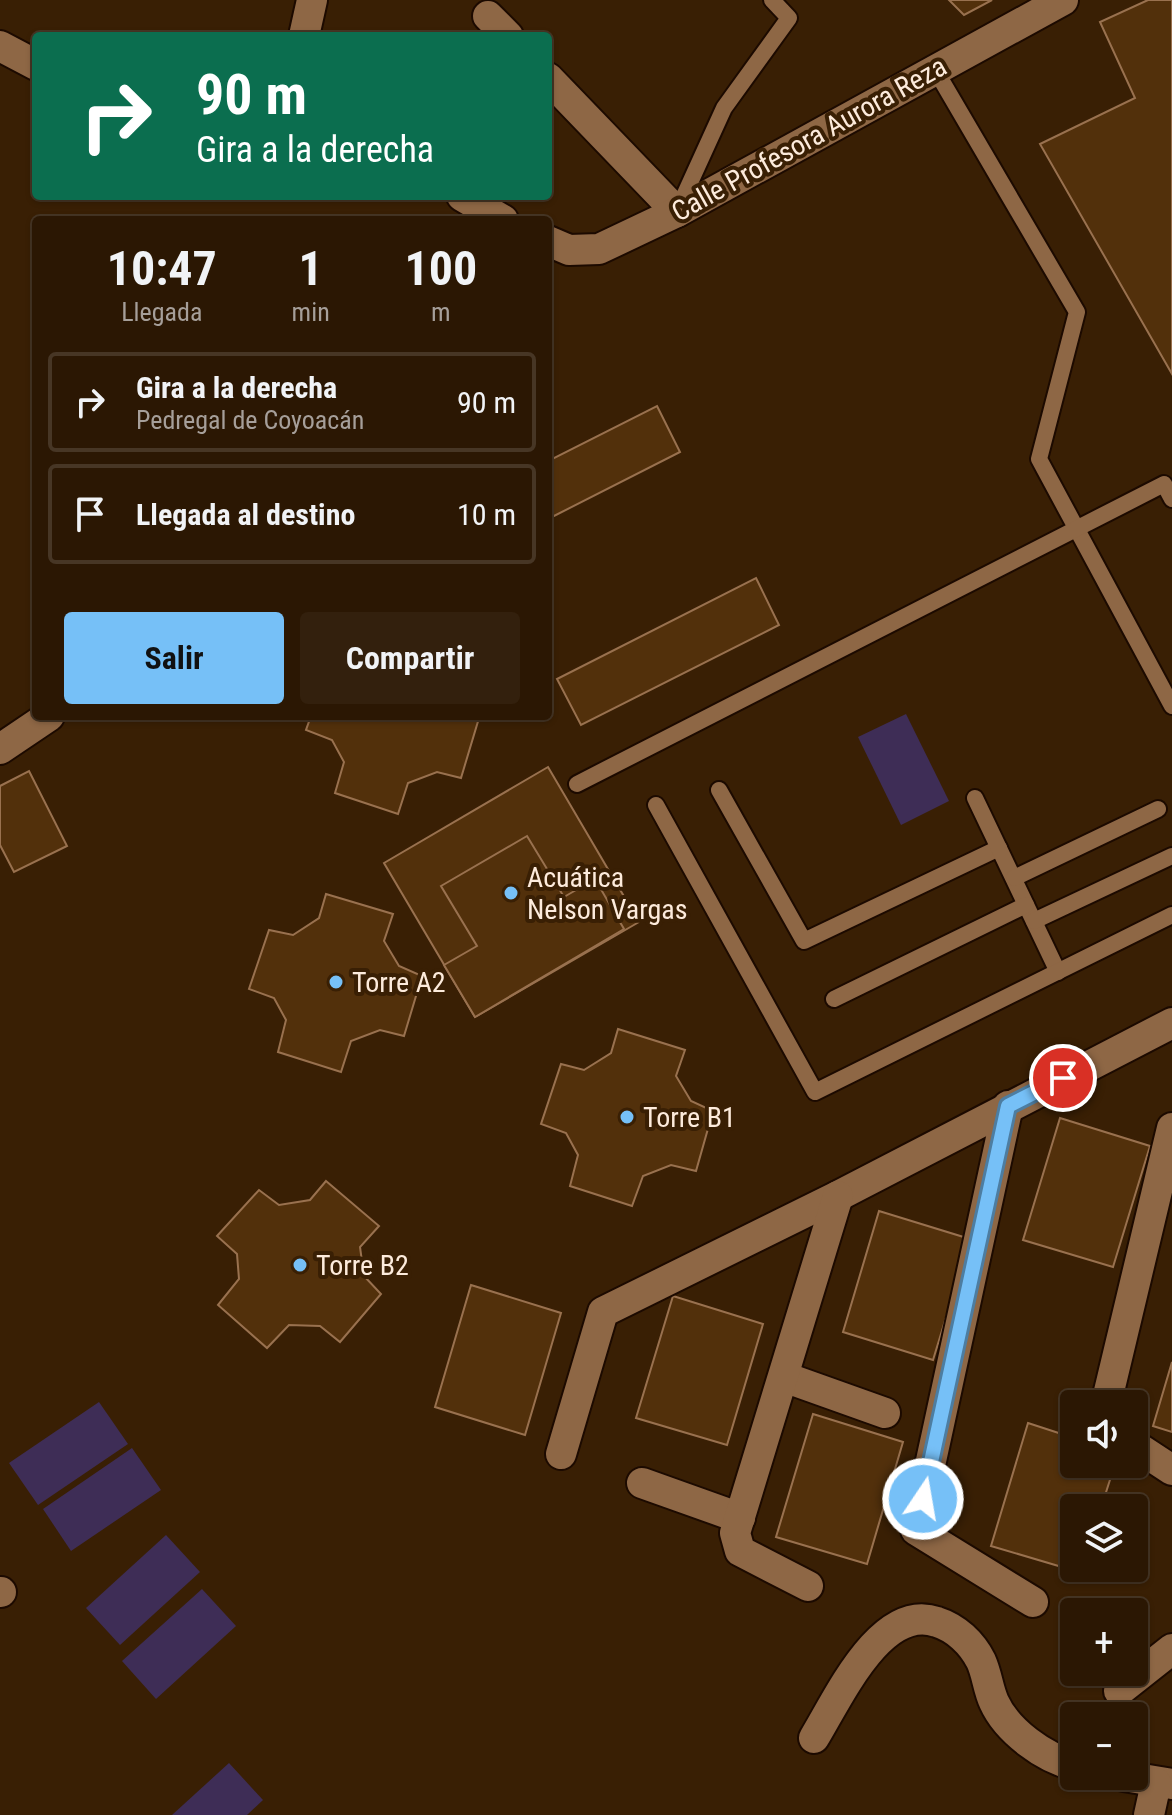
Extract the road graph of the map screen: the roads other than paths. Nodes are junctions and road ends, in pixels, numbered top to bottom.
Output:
1 (312, 0) edge
2 (772, 0) edge
3 (1063, 0) edge
4 (305, 32) edge
5 (0, 46) edge
6 (32, 63) edge
7 (936, 71) junction
8 (552, 82) edge
9 (469, 200) edge
10 (677, 212) junction
11 (496, 216) edge
12 (552, 243) edge
13 (1172, 499) edge
14 (1078, 531) junction
15 (1172, 706) edge
16 (43, 720) edge
17 (0, 749) edge
18 (577, 784) dead end
19 (719, 790) dead end
20 (975, 798) dead end
21 (656, 805) dead end
22 (1158, 809) dead end
23 (999, 848) junction
24 (1172, 856) edge
25 (1014, 878) junction
26 (1030, 913) junction
27 (1172, 915) edge
28 (1058, 972) junction
29 (834, 999) dead end
30 (1172, 1023) edge
31 (1008, 1106) junction
32 (1172, 1128) edge
33 (838, 1196) junction
34 (784, 1377) junction
35 (1109, 1390) edge
36 (885, 1413) dead end
37 (561, 1454) dead end
38 (1148, 1454) edge
39 (1172, 1470) edge
40 (642, 1483) dead end
41 (740, 1518) junction
42 (808, 1586) dead end
43 (1033, 1602) dead end
44 (1172, 1649) edge
45 (1119, 1691) dead end
46 (814, 1738) dead end
47 (1060, 1761) edge
48 (1164, 1784) edge
49 (1149, 1815) edge

1 - 4 street
2 - 10 lane
3 - 7 street, Calle Profesora Aurora Reza
5 - 6 street
7 - 10 street, Calle Profesora Aurora Reza
7 - 14 lane
8 - 10 street
9 - 11 street
10 - 12 street, Calle Profesora Aurora Reza
13 - 14 lane
14 - 15 lane
14 - 18 lane
16 - 17 street
19 - 23 lane
20 - 23 lane
21 - 28 lane
22 - 25 lane
23 - 25 lane
24 - 26 lane
25 - 26 lane
26 - 28 lane
26 - 29 lane
27 - 28 lane
30 - 31 street
31 - 33 street
31 - 43 street
32 - 35 street
33 - 34 street
33 - 37 street
34 - 36 street
34 - 41 street
38 - 39 street
40 - 41 street
41 - 42 street
44 - 45 street
46 - 47 street
48 - 49 street

